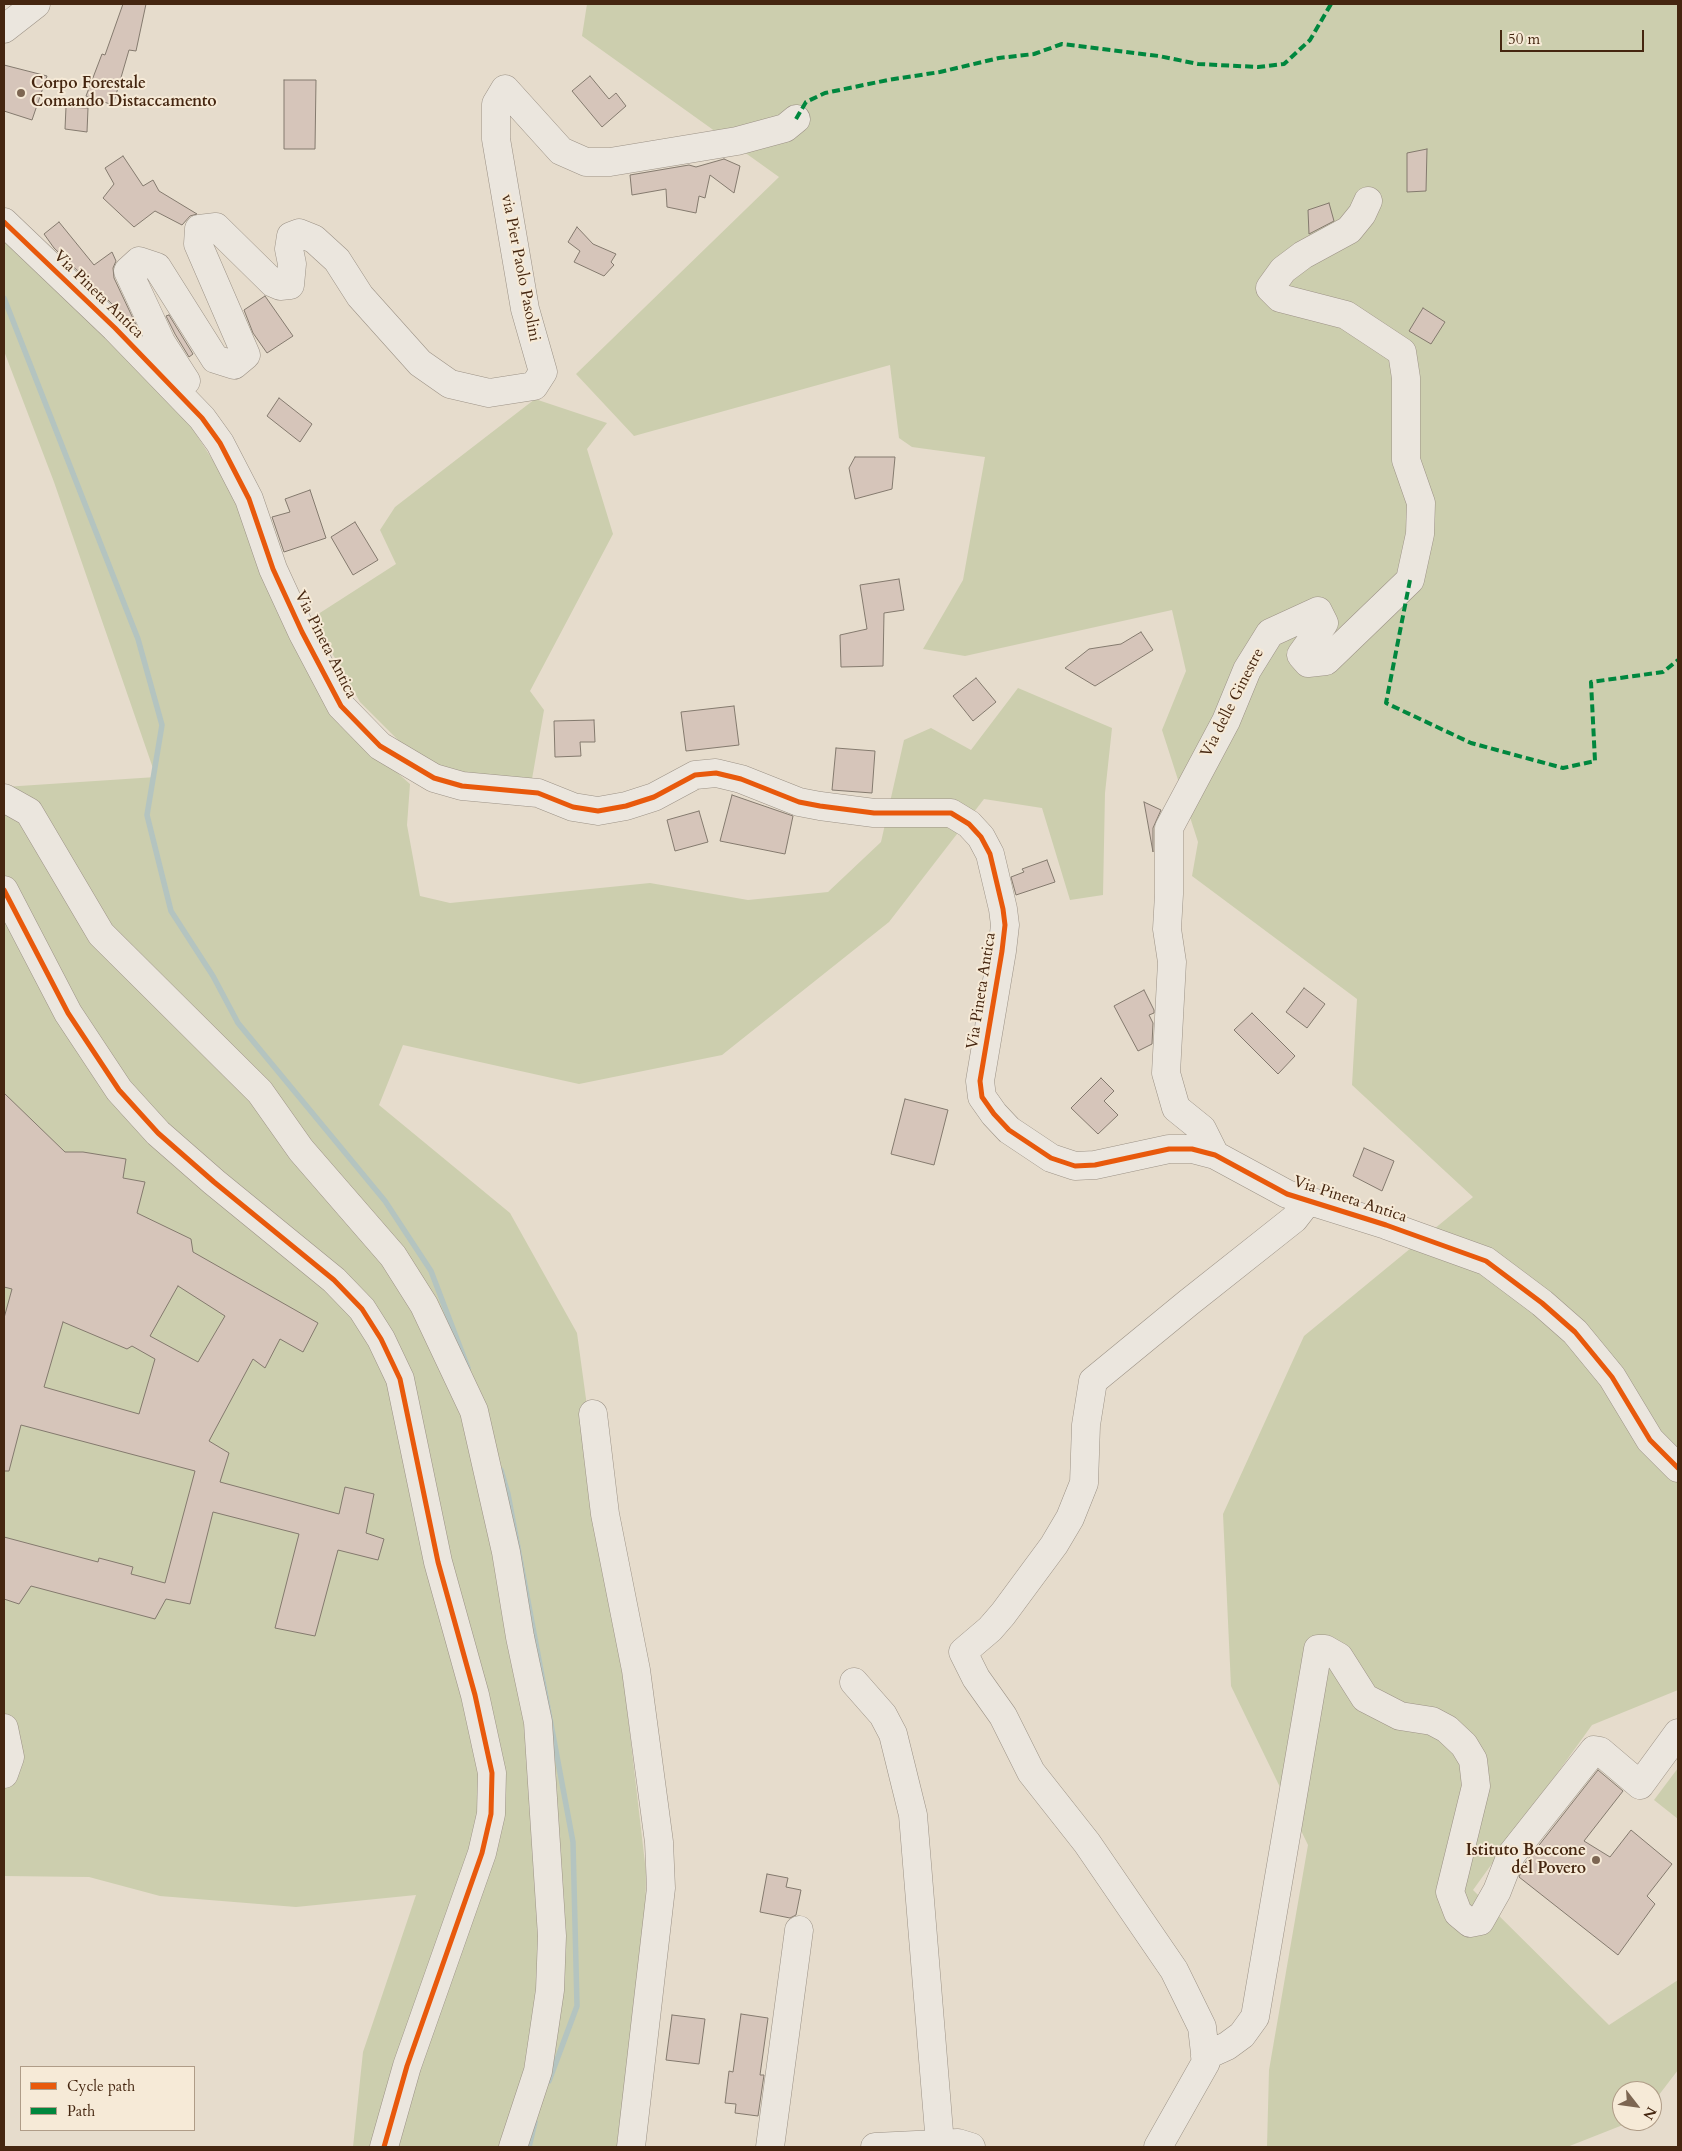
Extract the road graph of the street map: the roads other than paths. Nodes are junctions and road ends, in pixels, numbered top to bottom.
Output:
1 (36, 4) edge
2 (4, 29) edge
3 (796, 119) dead end
4 (1368, 200) dead end
5 (4, 222) edge
6 (173, 387) junction
7 (4, 798) edge
8 (4, 890) edge
9 (1214, 1155) junction
10 (1308, 1201) junction
11 (593, 1414) dead end
12 (1678, 1468) edge
13 (854, 1682) dead end
14 (4, 1728) edge
15 (1678, 1732) edge
16 (4, 1774) edge
17 (799, 1930) dead end
18 (1205, 2056) junction
19 (940, 2144) junction
20 (384, 2147) edge
21 (513, 2147) edge
22 (631, 2147) edge
23 (770, 2147) edge
24 (876, 2147) edge
25 (971, 2147) edge
26 (1158, 2147) edge

1 - 2 street
3 - 6 street, via Pier Paolo Pasolini
4 - 9 street, Via delle Ginestre
5 - 6 street, Via Pineta Antica
6 - 9 street, Via Pineta Antica
7 - 21 street
8 - 20 street
9 - 10 street, Via Pineta Antica
10 - 12 street, Via Pineta Antica
10 - 18 street
11 - 22 street
13 - 19 street
14 - 16 street
15 - 18 street
17 - 23 street
18 - 26 street
19 - 24 street
19 - 25 street

